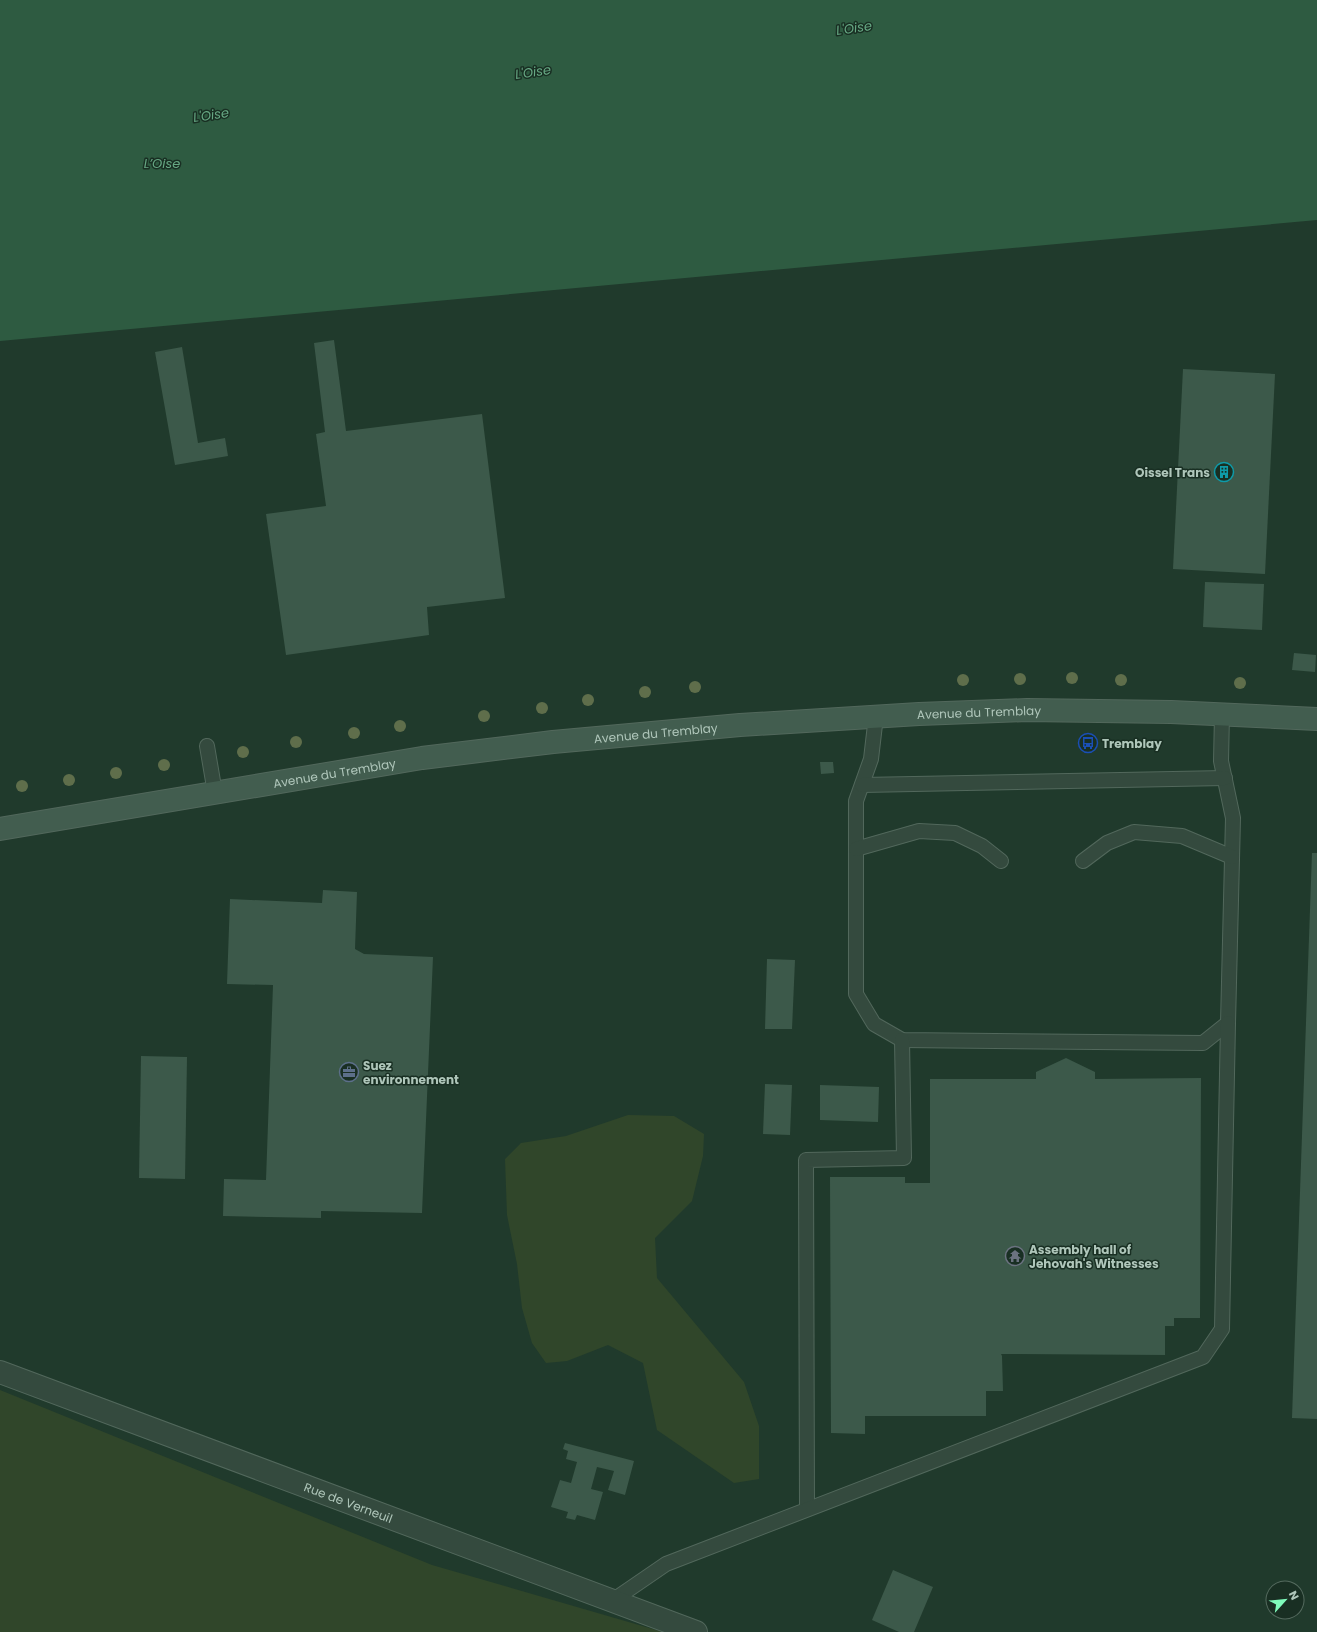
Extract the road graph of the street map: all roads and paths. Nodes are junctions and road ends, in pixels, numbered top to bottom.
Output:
1 (1222, 714) junction
2 (876, 716) junction
3 (1317, 719) edge
4 (208, 746) dead end
5 (1225, 778) junction
6 (862, 785) junction
7 (215, 793) junction
8 (0, 829) edge
9 (856, 849) junction
10 (1232, 857) junction
11 (1001, 861) dead end
12 (1083, 861) dead end
13 (1228, 1023) junction
14 (902, 1040) junction
15 (0, 1372) edge
16 (808, 1509) junction
17 (612, 1601) junction
18 (696, 1632) edge

1 - 2 main road, Avenue du Tremblay
1 - 3 main road, Avenue du Tremblay
1 - 5 lane
2 - 6 lane
2 - 7 main road, Avenue du Tremblay
4 - 7 lane
5 - 6 lane
5 - 10 lane
6 - 9 lane
7 - 8 main road, Avenue du Tremblay
9 - 11 lane
9 - 14 lane
10 - 12 lane
10 - 13 lane
13 - 14 lane
13 - 16 lane
14 - 16 lane
15 - 17 street, Rue de Verneuil
16 - 17 lane
17 - 18 street, Rue de Verneuil

